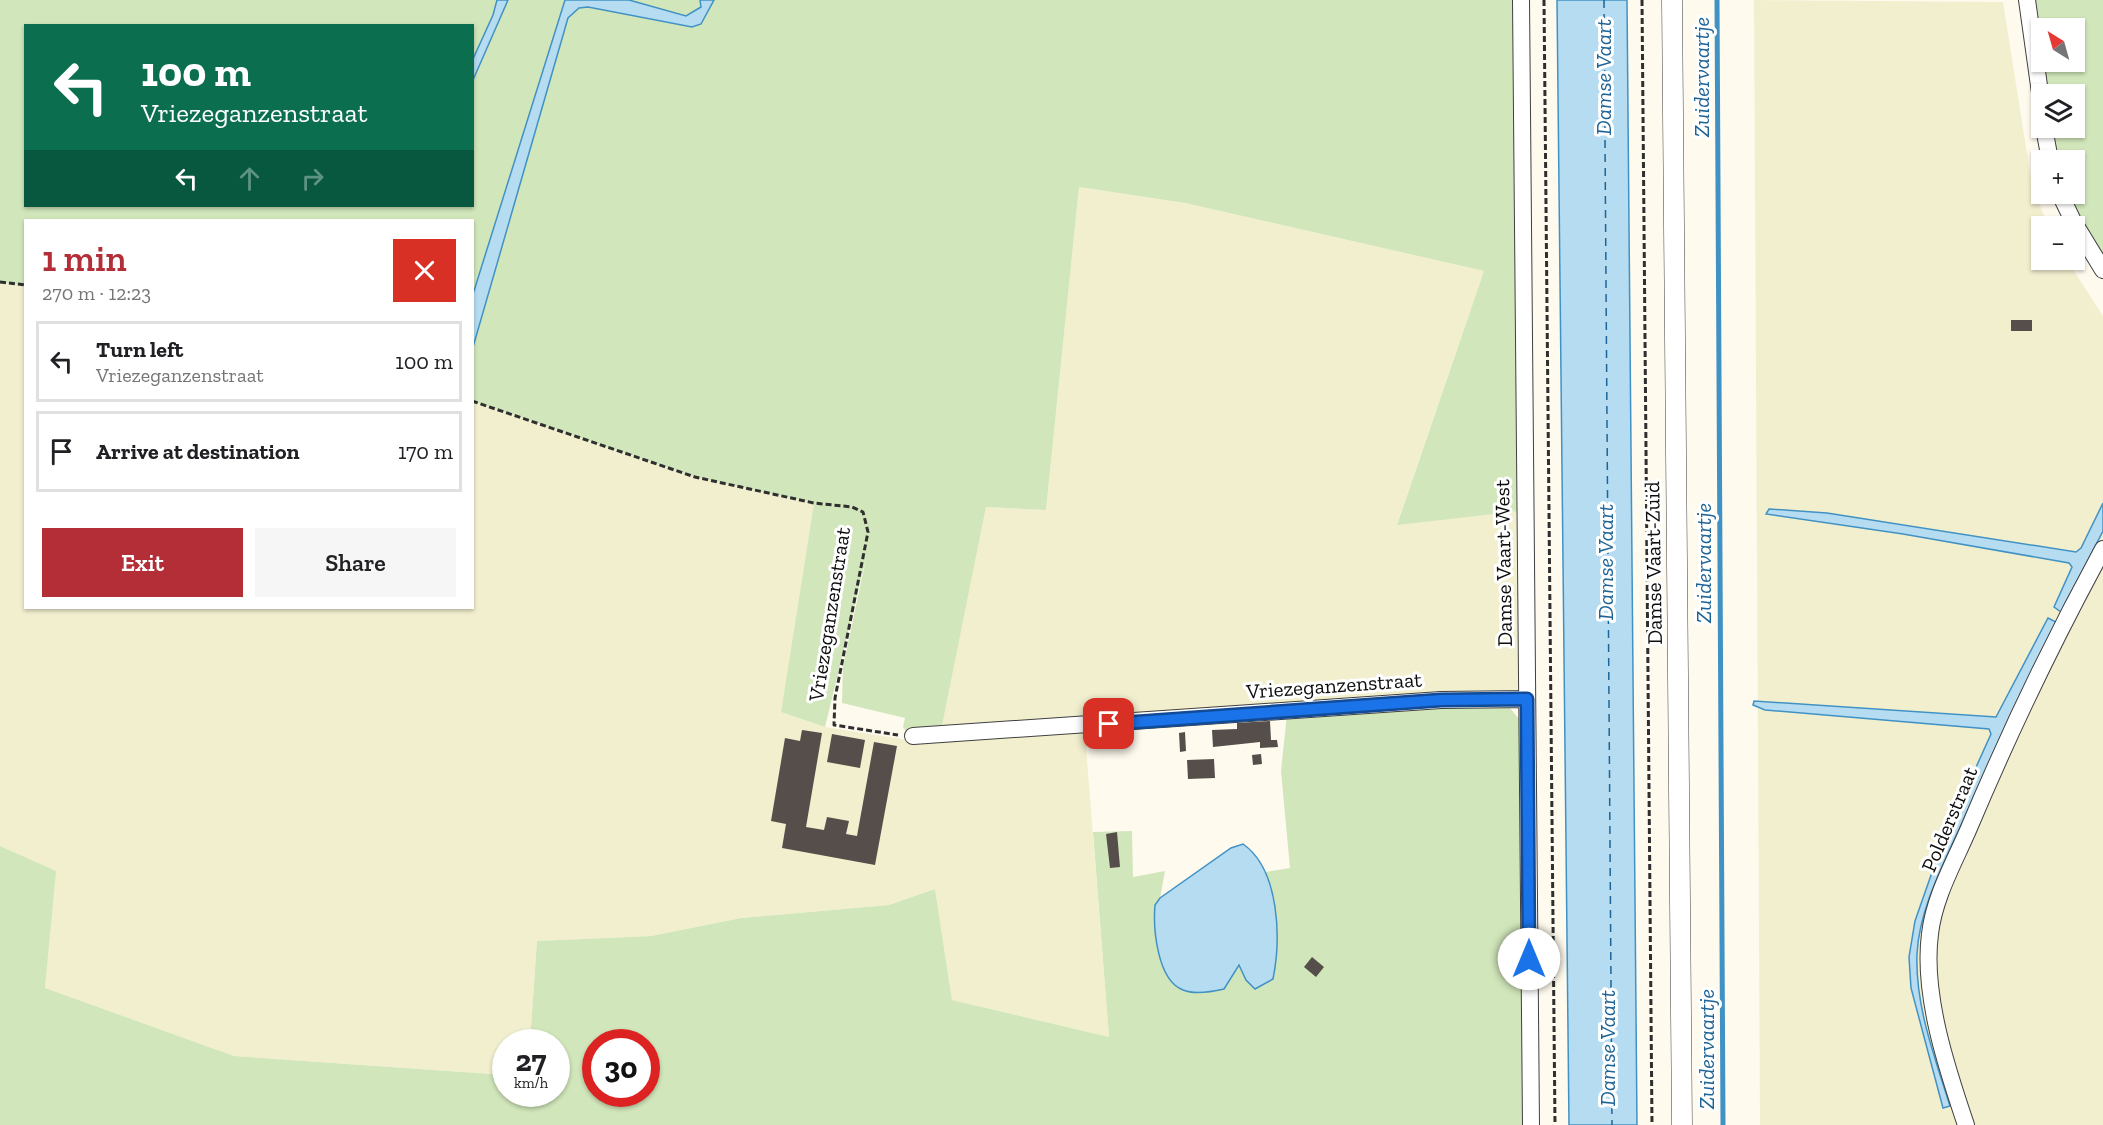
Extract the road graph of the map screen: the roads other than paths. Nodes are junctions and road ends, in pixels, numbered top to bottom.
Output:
1 (1521, 0) edge
2 (1672, 0) edge
3 (2027, 0) edge
4 (2039, 84) edge
5 (2065, 204) edge
6 (2103, 270) edge
7 (2103, 549) edge
8 (1527, 699) junction
9 (913, 736) road end
10 (1531, 1125) edge
11 (1682, 1125) edge
12 (1966, 1125) edge

1 - 8 street, Damse Vaart-West
2 - 11 street, Damse Vaart-Zuid
3 - 4 street
5 - 6 street
7 - 12 street, Polderstraat
8 - 9 street, Vriezeganzenstraat
8 - 10 street, Damse Vaart-West

